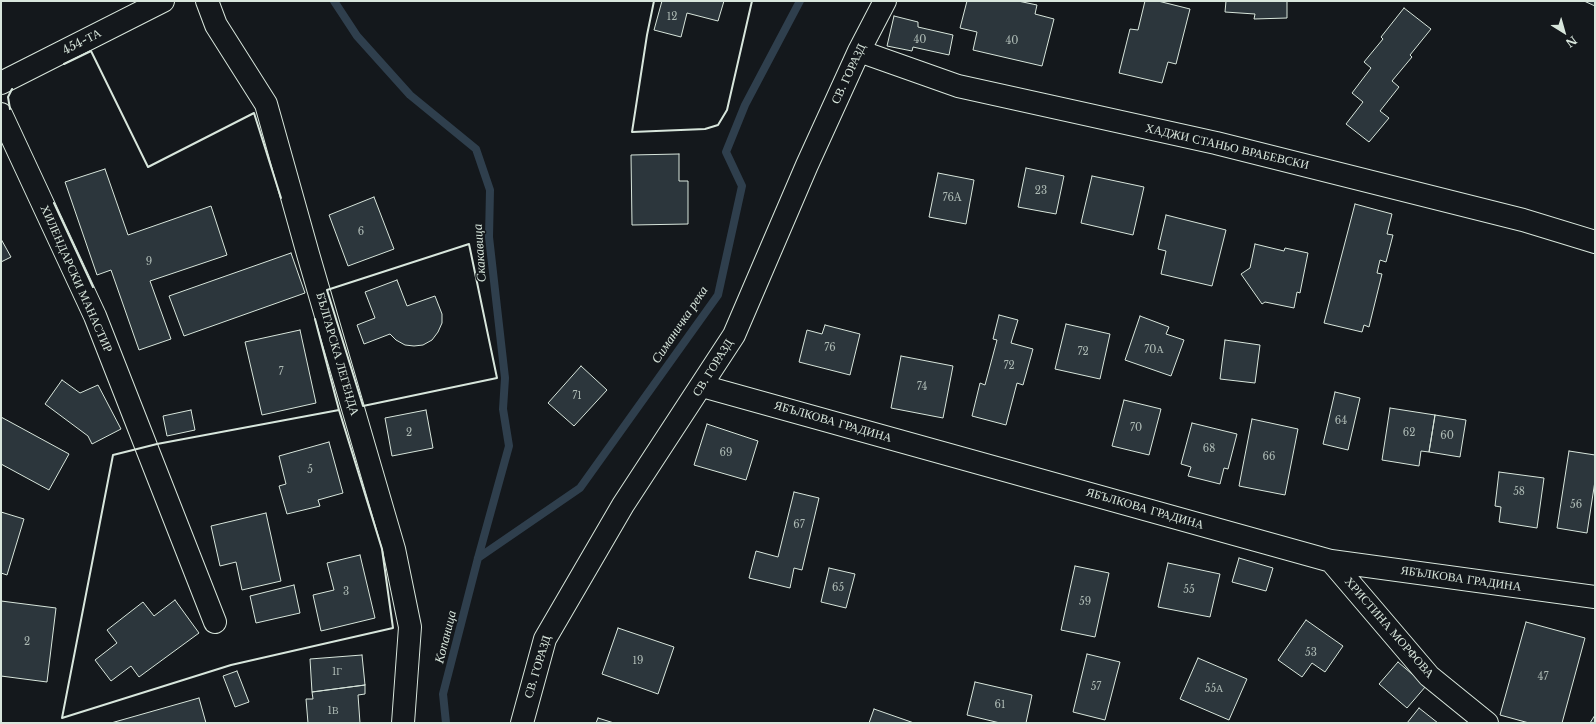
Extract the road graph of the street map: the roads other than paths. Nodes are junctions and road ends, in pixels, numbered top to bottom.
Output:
1 (163, 1) edge
2 (207, 1) edge
3 (885, 1) edge
4 (859, 51) junction
5 (1, 83) edge
6 (1, 114) edge
7 (1595, 242) edge
8 (702, 386) junction
9 (1331, 561) junction
10 (1595, 597) edge
11 (215, 622) dead end
12 (403, 723) edge
13 (522, 723) edge
14 (1486, 723) edge

1 - 5 street, 454-ТА
2 - 12 street, БЪЛГАРСКА ЛЕГЕНДА
3 - 4 street, СВ. ГОРАЗД
4 - 7 street, ХАДЖИ СТАНЬО ВРАБЕВСКИ
4 - 8 street, СВ. ГОРАЗД
6 - 11 street, ХИЛЕНДАРСКИ МАНАСТИР
8 - 9 street, ЯБЪЛКОВА ГРАДИНА
8 - 13 street, СВ. ГОРАЗД
9 - 10 street, ЯБЪЛКОВА ГРАДИНА
9 - 14 street, ХРИСТИНА МОРФОВА

